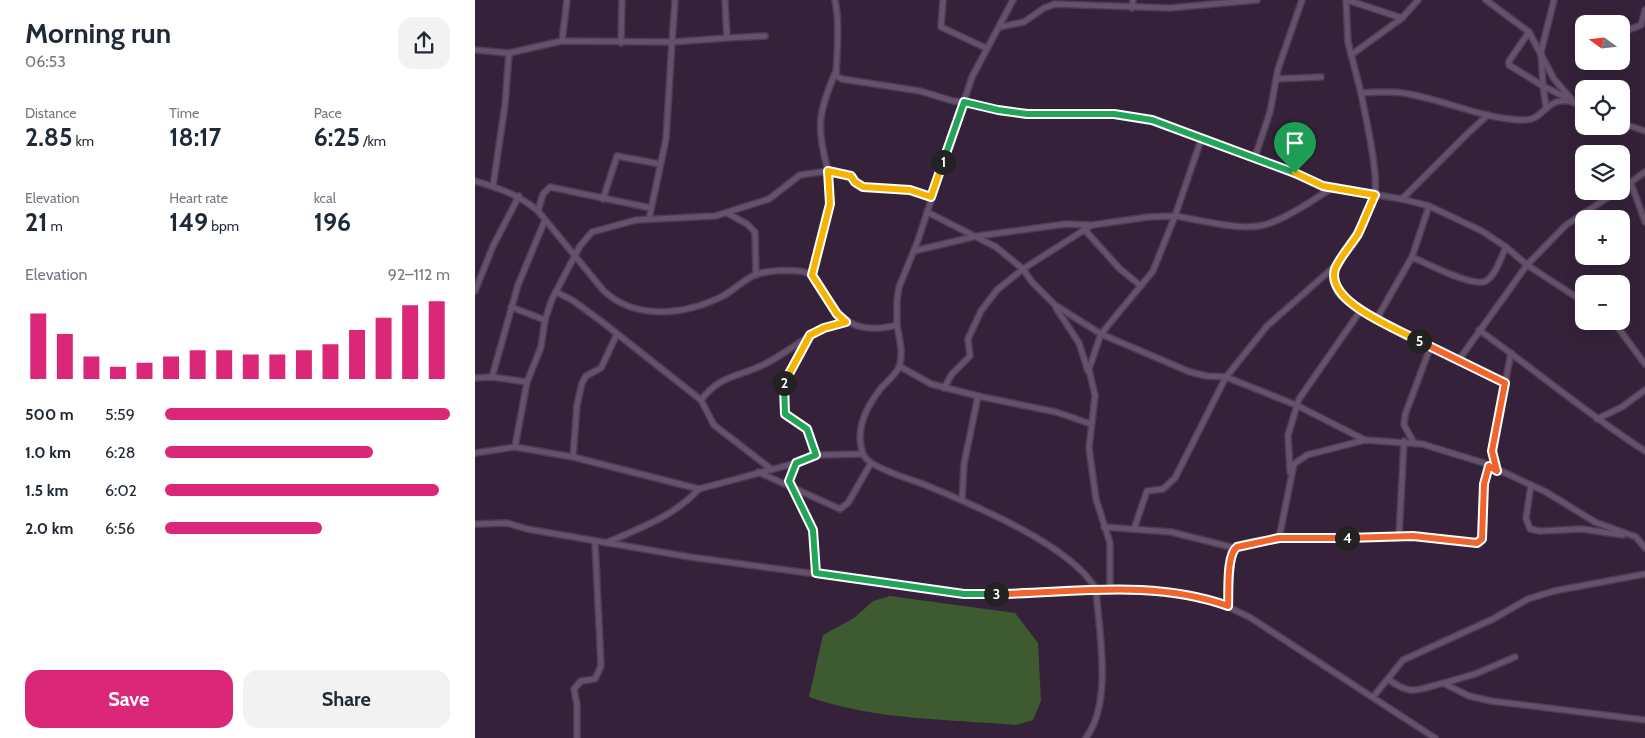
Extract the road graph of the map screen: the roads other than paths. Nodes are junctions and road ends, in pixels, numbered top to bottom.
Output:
1 (567, 0) edge
2 (622, 0) edge
3 (675, 0) edge
4 (725, 0) edge
5 (835, 0) edge
6 (943, 0) edge
7 (1013, 0) edge
8 (1133, 0) edge
9 (1257, 0) edge
10 (1302, 0) edge
11 (1347, 0) edge
12 (1418, 0) edge
13 (1486, 0) edge
14 (1554, 0) edge
15 (1132, 8) junction
16 (1645, 10) edge
17 (1402, 18) junction
18 (1000, 27) junction
19 (1630, 29) edge
20 (1529, 32) junction
21 (765, 36) dead end
22 (727, 38) junction
23 (562, 41) junction
24 (621, 42) junction
25 (672, 42) junction
26 (986, 48) junction
27 (475, 50) edge
28 (1541, 52) junction
29 (509, 53) junction
30 (1351, 55) junction
31 (837, 70) junction
32 (1321, 77) dead end
33 (1276, 79) junction
34 (1543, 86) junction
35 (1361, 93) junction
36 (964, 102) junction
37 (1574, 102) junction
38 (1546, 107) junction
39 (1489, 115) junction
40 (1630, 126) edge
41 (1645, 131) edge
42 (1202, 137) junction
43 (1255, 157) junction
44 (660, 164) junction
45 (828, 171) junction
46 (1645, 172) edge
47 (475, 181) edge
48 (1631, 183) joint
49 (493, 186) junction
50 (1332, 188) junction
51 (1375, 195) junction
52 (519, 196) junction
53 (931, 197) junction
54 (603, 199) junction
55 (1402, 199) junction
56 (1605, 200) edge
57 (1429, 206) junction
58 (651, 208) junction
59 (538, 211) junction
60 (927, 212) junction
61 (726, 213) junction
62 (1175, 216) junction
63 (649, 218) junction
64 (545, 220) junction
65 (1645, 222) edge
66 (1092, 225) junction
67 (1084, 229) junction
68 (977, 236) junction
69 (1506, 247) junction
70 (914, 252) junction
71 (575, 255) junction
72 (1412, 257) junction
73 (1338, 264) junction
74 (1527, 265) junction
75 (1023, 269) junction
76 (756, 274) junction
77 (812, 275) junction
78 (1141, 286) junction
79 (475, 288) edge
80 (556, 292) junction
81 (1575, 296) edge
82 (511, 306) junction
83 (1055, 306) junction
84 (1361, 310) junction
85 (1377, 318) junction
86 (545, 320) junction
87 (846, 322) junction
88 (897, 325) junction
89 (1479, 330) junction
90 (1620, 330) edge
91 (617, 334) junction
92 (1101, 334) junction
93 (810, 335) junction
94 (1430, 348) junction
95 (1511, 353) junction
96 (1458, 362) junction
97 (1645, 364) edge
98 (899, 366) junction
99 (1089, 376) junction
100 (492, 377) junction
101 (1226, 377) junction
102 (475, 378) edge
103 (527, 382) junction
104 (1505, 383) junction
105 (944, 388) junction
106 (1645, 390) edge
107 (978, 396) junction
108 (701, 400) junction
109 (1296, 405) junction
110 (1597, 419) junction
111 (1091, 424) junction
112 (1365, 440) junction
113 (1404, 441) junction
114 (1413, 441) junction
115 (515, 448) junction
116 (1645, 451) edge
117 (475, 453) edge
118 (863, 454) junction
119 (816, 455) junction
120 (573, 457) junction
121 (796, 463) junction
122 (871, 463) junction
123 (1489, 466) junction
124 (771, 469) junction
125 (1497, 471) junction
126 (757, 472) junction
127 (1291, 476) junction
128 (1531, 485) junction
129 (699, 488) junction
130 (793, 488) junction
131 (962, 500) junction
132 (475, 524) edge
133 (1104, 527) junction
134 (1134, 529) junction
135 (1399, 536) junction
136 (1636, 537) junction
137 (1279, 538) junction
138 (595, 542) junction
139 (606, 543) junction
140 (1645, 547) edge
141 (1235, 548) junction
142 (816, 573) junction
143 (1645, 574) edge
144 (1096, 589) junction
145 (1110, 589) junction
146 (1228, 606) junction
147 (1515, 657) dead end
148 (1388, 679) junction
149 (1443, 683) junction
150 (1373, 697) junction
151 (1645, 720) edge
152 (577, 738) edge
153 (1085, 738) edge
154 (1435, 738) edge

1 - 23 street
2 - 24 street
3 - 25 street
4 - 22 street
5 - 31 street
6 - 26 street
7 - 18 street
8 - 15 street
9 - 15 street
10 - 33 street
11 - 17 street
11 - 30 street
12 - 17 street
13 - 20 street
14 - 28 street
15 - 18 street
16 - 19 street
17 - 30 street
18 - 26 street
20 - 28 street
20 - 34 street
21 - 22 street
22 - 25 street
23 - 24 street
23 - 29 street
24 - 25 street
25 - 44 street
26 - 36 street
27 - 29 street
28 - 34 street
28 - 37 street
29 - 49 street
30 - 35 street
31 - 36 street
31 - 45 street
32 - 33 street
33 - 43 street
34 - 37 street
34 - 38 street
35 - 39 street
35 - 51 street
36 - 42 street
36 - 53 street
37 - 38 street
38 - 39 street
39 - 55 street
40 - 41 street
42 - 43 street
42 - 62 street
43 - 50 street
44 - 54 street
44 - 58 street
45 - 53 street
45 - 61 street
45 - 77 street
46 - 48 street
47 - 49 street
48 - 65 street
49 - 52 street
50 - 51 street
50 - 62 street
51 - 55 street
51 - 73 street
52 - 59 street
52 - 79 street
53 - 60 street
54 - 58 street
54 - 59 street
55 - 57 street
56 - 74 street
57 - 69 street
57 - 72 street
58 - 63 street
59 - 64 street
60 - 68 street
60 - 70 street
61 - 63 street
61 - 76 street
62 - 66 street
62 - 78 street
63 - 71 street
64 - 71 street
64 - 82 street
66 - 67 street
66 - 68 street
67 - 75 street
67 - 78 street
68 - 70 street
68 - 75 street
69 - 72 street
69 - 74 street
70 - 88 street
71 - 76 street
71 - 80 street
72 - 85 street
73 - 84 street
73 - 101 street
74 - 81 street
74 - 89 street
75 - 83 street
75 - 105 street
76 - 77 street
77 - 87 street
78 - 92 street
80 - 86 street
80 - 91 street
82 - 86 street
82 - 100 street
83 - 92 street
83 - 99 street
84 - 85 street
84 - 109 street
85 - 94 street
86 - 103 street
87 - 88 street
87 - 93 street
88 - 98 street
89 - 95 street
89 - 96 street
90 - 97 street
91 - 108 street
91 - 120 street
92 - 99 street
92 - 101 street
93 - 108 street
93 - 119 street
94 - 96 street
94 - 114 street
95 - 104 street
95 - 110 street
96 - 104 street
98 - 105 street
98 - 118 street
99 - 111 street
100 - 102 street
100 - 103 street
101 - 109 street
101 - 134 street
103 - 115 street
104 - 125 street
105 - 107 street
106 - 110 street
107 - 111 street
107 - 131 street
108 - 124 street
109 - 112 street
109 - 127 street
110 - 116 street
111 - 133 street
112 - 113 street
112 - 127 street
113 - 114 street
113 - 135 street
114 - 123 street
115 - 117 street
115 - 120 street
118 - 119 street
118 - 122 street
119 - 121 street
120 - 129 street
121 - 124 street
121 - 130 street
122 - 130 street
122 - 131 street
123 - 125 street
123 - 135 street
124 - 126 street
125 - 128 street
126 - 129 street
126 - 130 street
127 - 137 street
128 - 136 street
128 - 136 street
129 - 139 street
130 - 142 street
131 - 144 street
132 - 138 street
133 - 134 street
133 - 145 street
134 - 141 street
135 - 137 street
136 - 140 street
137 - 141 street
138 - 139 street
138 - 152 street
139 - 142 street
141 - 146 street
142 - 144 street
143 - 148 street
144 - 145 street
144 - 153 street
145 - 146 street
146 - 150 street
147 - 149 street
148 - 149 street
148 - 150 street
149 - 151 street
150 - 154 street

